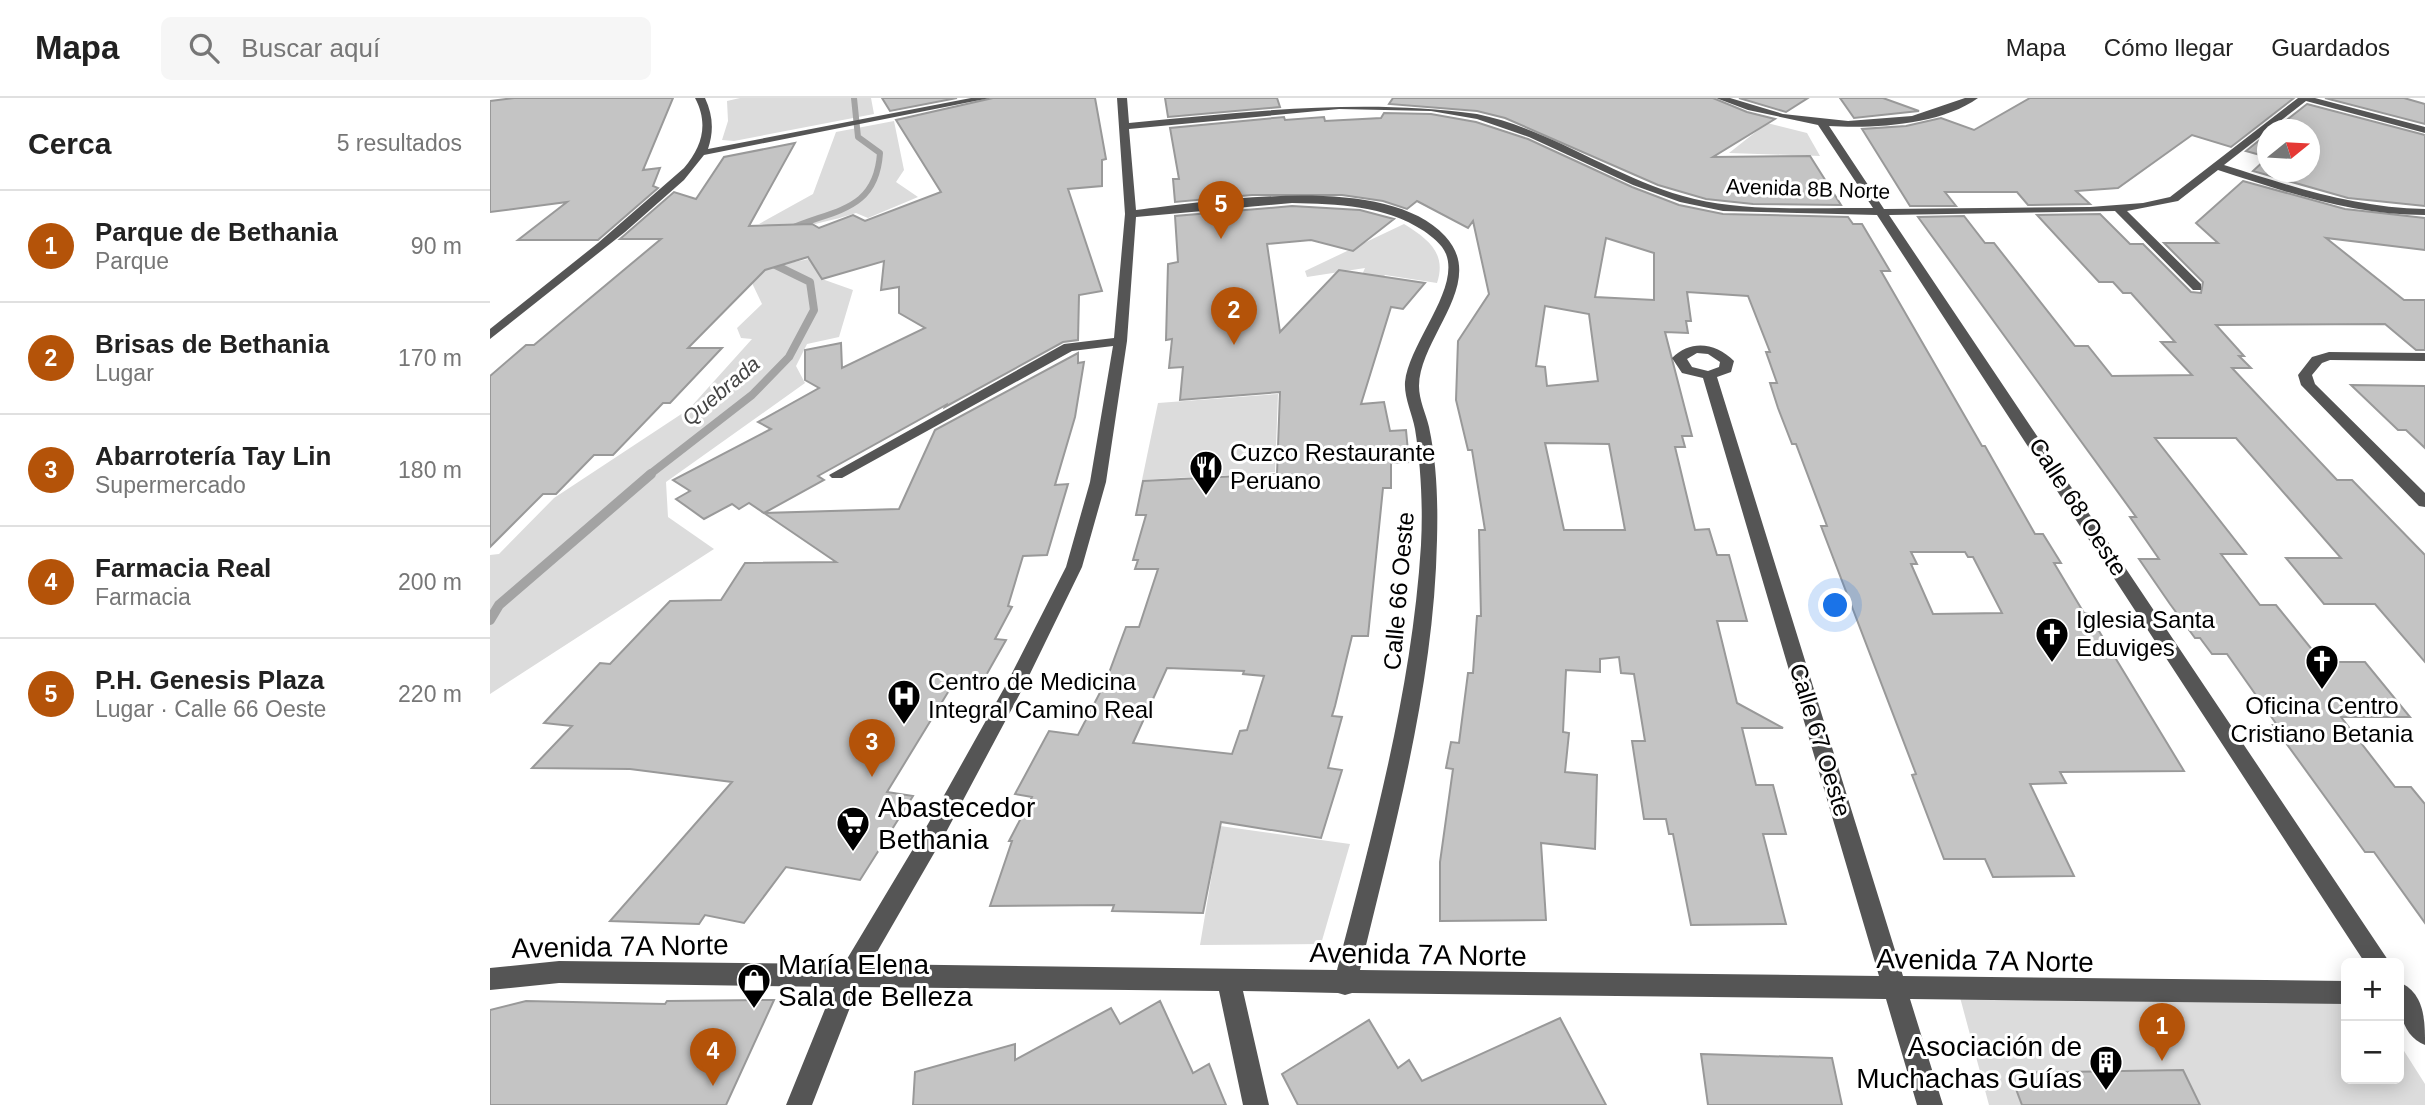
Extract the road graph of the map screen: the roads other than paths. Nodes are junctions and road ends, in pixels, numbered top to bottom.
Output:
1 (700, 98) edge
2 (985, 98) edge
3 (1122, 98) edge
4 (1721, 98) edge
5 (1973, 98) edge
6 (2304, 98) edge
7 (1822, 123) junction
8 (1126, 126) junction
9 (2425, 130) edge
10 (701, 153) junction
11 (2216, 166) junction
12 (2119, 209) junction
13 (1883, 212) junction
14 (2425, 212) edge
15 (1131, 214) junction
16 (2197, 287) dead end
17 (490, 335) edge
18 (1120, 341) junction
19 (2425, 357) edge
20 (1709, 375) dead end
21 (838, 475) dead end
22 (2425, 502) edge
23 (2375, 958) edge
24 (849, 976) junction
25 (490, 979) edge
26 (1229, 981) junction
27 (1345, 984) junction
28 (1896, 988) junction
29 (2341, 993) edge
30 (2404, 1002) edge
31 (2425, 1033) edge
32 (799, 1105) edge
33 (1256, 1105) edge
34 (1930, 1105) edge

1 - 10 street
2 - 10 street
3 - 8 street
4 - 7 street
5 - 7 street
6 - 9 street
6 - 11 street, Avenida 8B Norte
7 - 13 street, Calle 68 Oeste
8 - 13 street, Avenida 8B Norte
8 - 15 street
10 - 17 street
11 - 12 street, Avenida 8B Norte
11 - 14 street
12 - 13 street, Avenida 8B Norte
12 - 16 street
13 - 23 street, Calle 68 Oeste
15 - 18 street
15 - 27 street, Calle 66 Oeste
18 - 21 street
18 - 24 street
19 - 22 street
20 - 28 street, Calle 67 Oeste
24 - 25 street, Avenida 7A Norte
24 - 26 street, Avenida 7A Norte
24 - 32 street
26 - 27 street, Avenida 7A Norte
26 - 33 street
27 - 28 street, Avenida 7A Norte
28 - 29 street, Avenida 7A Norte
28 - 34 street, Calle 67 Oeste
30 - 31 street

